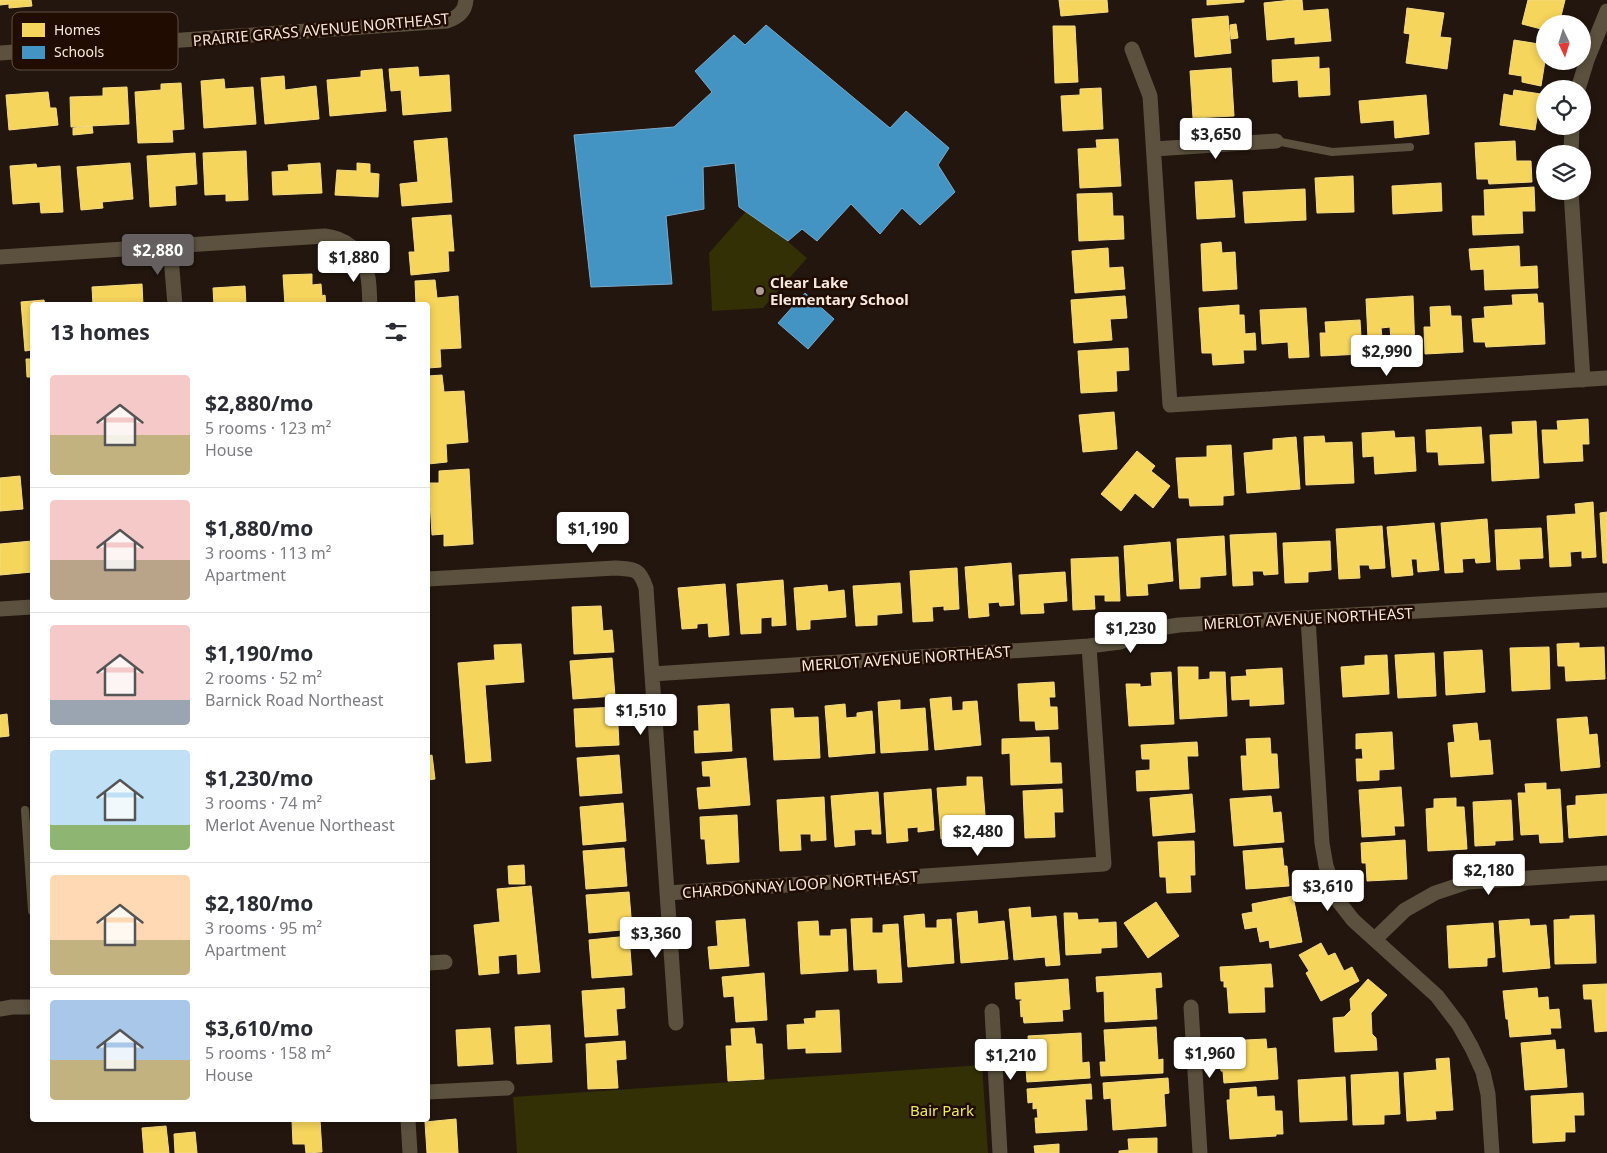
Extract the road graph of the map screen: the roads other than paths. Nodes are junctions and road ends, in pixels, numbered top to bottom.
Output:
1 (464, 7) edge
2 (1607, 12) edge
3 (178, 40) edge
4 (1132, 49) dead end
5 (1581, 80) edge
6 (1276, 141) joint
7 (1410, 148) dead end
8 (1154, 149) junction
9 (1572, 200) edge
10 (170, 245) junction
11 (0, 257) edge
12 (175, 302) edge
13 (370, 302) edge
14 (1607, 378) edge
15 (1583, 380) junction
16 (430, 579) edge
17 (1607, 600) edge
18 (30, 607) edge
19 (0, 609) edge
20 (1308, 618) junction
21 (1090, 646) junction
22 (652, 674) junction
23 (25, 810) dead end
24 (1607, 873) edge
25 (30, 882) edge
26 (667, 893) junction
27 (1375, 939) junction
28 (445, 962) dead end
29 (430, 963) edge
30 (1191, 1007) dead end
31 (30, 1008) edge
32 (0, 1009) edge
33 (992, 1011) dead end
34 (676, 1023) dead end
35 (507, 1088) dead end
36 (430, 1092) edge
37 (408, 1122) edge
38 (410, 1153) edge
39 (1000, 1153) edge
40 (1200, 1153) edge
41 (1492, 1153) edge

1 - 3 street, PRAIRIE GRASS AVENUE NORTHEAST
2 - 5 street
4 - 8 street
6 - 7 lane
6 - 8 street
8 - 15 street
9 - 15 street
10 - 11 street
10 - 12 street
10 - 13 street
14 - 15 street
16 - 22 street
17 - 20 street, MERLOT AVENUE NORTHEAST
18 - 19 street
20 - 21 street, MERLOT AVENUE NORTHEAST
20 - 27 street
21 - 22 street, MERLOT AVENUE NORTHEAST
21 - 26 street, CHARDONNAY LOOP NORTHEAST
22 - 26 street
23 - 25 lane
24 - 27 street
26 - 34 street
27 - 41 street
28 - 29 street
30 - 40 street
31 - 32 street
33 - 39 street
35 - 36 street
37 - 38 street

